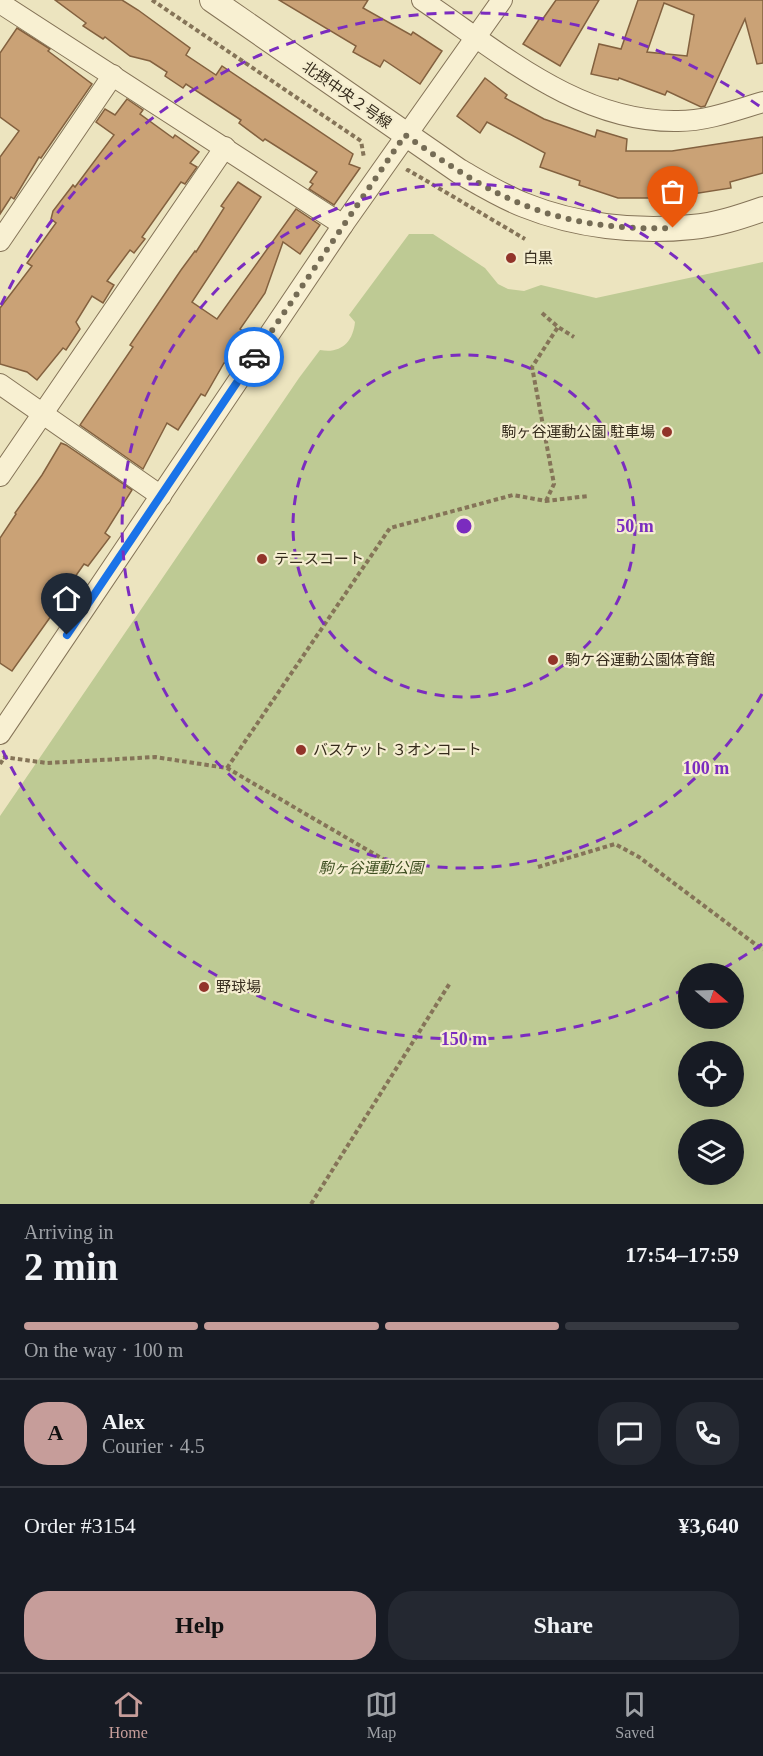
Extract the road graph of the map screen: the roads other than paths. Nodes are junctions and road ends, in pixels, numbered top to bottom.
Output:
1 (212, 0) edge
2 (422, 0) edge
3 (502, 0) edge
4 (2, 10) edge
5 (477, 36) junction
6 (112, 75) junction
7 (763, 102) edge
8 (405, 135) junction
9 (225, 147) junction
10 (763, 209) edge
11 (343, 225) junction
12 (0, 241) edge
13 (0, 384) edge
14 (44, 412) junction
15 (0, 476) edge
16 (160, 496) junction
17 (0, 734) edge

1 - 8 street, 北摂中央２号線
2 - 5 street
3 - 5 street
4 - 6 street
5 - 7 street
5 - 8 street
6 - 9 street
6 - 12 street
8 - 10 street, 北摂中央２号線
8 - 11 street
9 - 11 street
9 - 14 street
11 - 16 street
13 - 14 street
14 - 15 street
14 - 16 street
16 - 17 street

